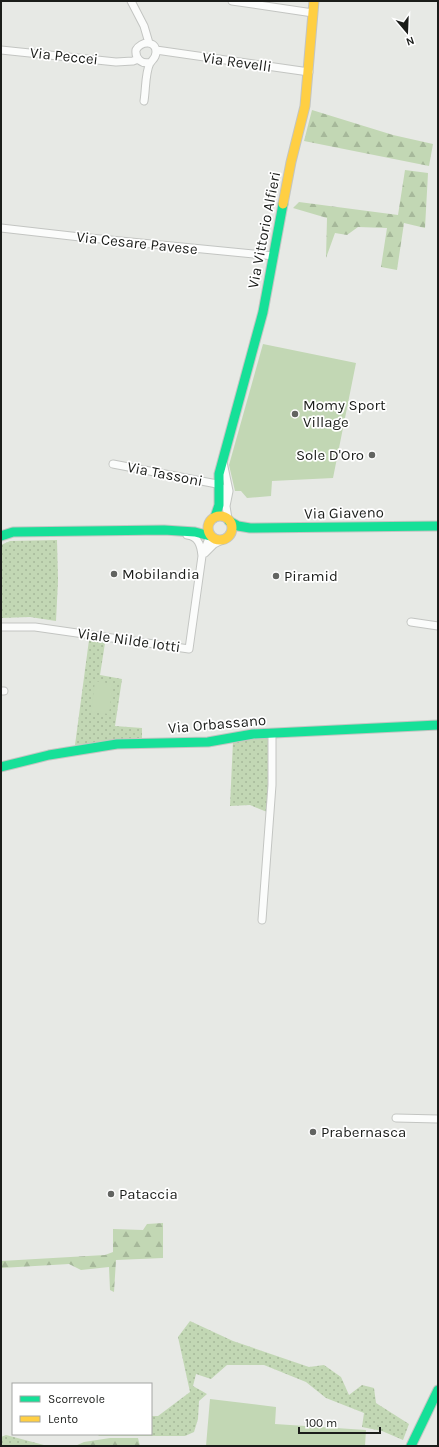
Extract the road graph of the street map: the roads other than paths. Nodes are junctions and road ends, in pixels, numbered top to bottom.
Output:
1 (131, 1) edge
2 (232, 1) edge
3 (314, 1) edge
4 (313, 13) junction
5 (144, 26) junction
6 (149, 43) junction
7 (140, 45) junction
8 (1, 50) edge
9 (156, 53) junction
10 (142, 60) junction
11 (309, 72) junction
12 (144, 101) dead end
13 (1, 228) edge
14 (274, 256) junction
15 (223, 461) junction
16 (113, 464) dead end
17 (218, 484) junction
18 (226, 501) junction
19 (212, 519) junction
20 (228, 520) junction
21 (438, 526) edge
22 (1, 528) edge
23 (250, 528) junction
24 (164, 530) junction
25 (13, 532) junction
26 (1, 536) edge
27 (210, 536) junction
28 (229, 536) junction
29 (220, 541) junction
30 (202, 556) junction
31 (411, 622) dead end
32 (438, 626) edge
33 (1, 627) edge
34 (438, 725) edge
35 (272, 733) junction
36 (1, 767) edge
37 (262, 920) dead end
38 (396, 1118) dead end
39 (438, 1119) edge
40 (437, 1394) edge
41 (411, 1446) edge

1 - 5 street
2 - 4 street
3 - 4 street, Via Vittorio Alfieri
4 - 11 street, Via Vittorio Alfieri
5 - 6 street
5 - 7 street
6 - 7 street
6 - 9 street
7 - 10 street
8 - 10 street, Via Peccei
9 - 10 street
9 - 11 street, Via Revelli
10 - 12 street
11 - 14 street, Via Vittorio Alfieri
13 - 14 street, Via Cesare Pavese
14 - 15 street, Via Vittorio Alfieri
15 - 17 street, Via Vittorio Alfieri
15 - 18 street, Via Vittorio Alfieri
16 - 17 street, Via Tassoni
17 - 18 street, Via Vittorio Alfieri
17 - 19 street, Via Vittorio Alfieri
18 - 20 street, Via Vittorio Alfieri
19 - 20 street, Via Giaveno
19 - 24 street, Via Giaveno
19 - 27 street
20 - 23 street, Via Giaveno
20 - 28 street
21 - 23 street, Via Giaveno
22 - 25 street, Via Giaveno
23 - 28 street, Via Giaveno
24 - 25 street, Via Giaveno
24 - 27 street, Via Giaveno
24 - 30 street, Via Giaveno
25 - 26 street, Via Giaveno
27 - 29 street, Via Giaveno
27 - 30 street
28 - 29 street, Via Giaveno
29 - 30 street
30 - 33 street, Viale Nilde Iotti
31 - 32 street
34 - 35 street, Via Orbassano
35 - 36 street, Via Orbassano
35 - 37 street
38 - 39 street
40 - 41 street

